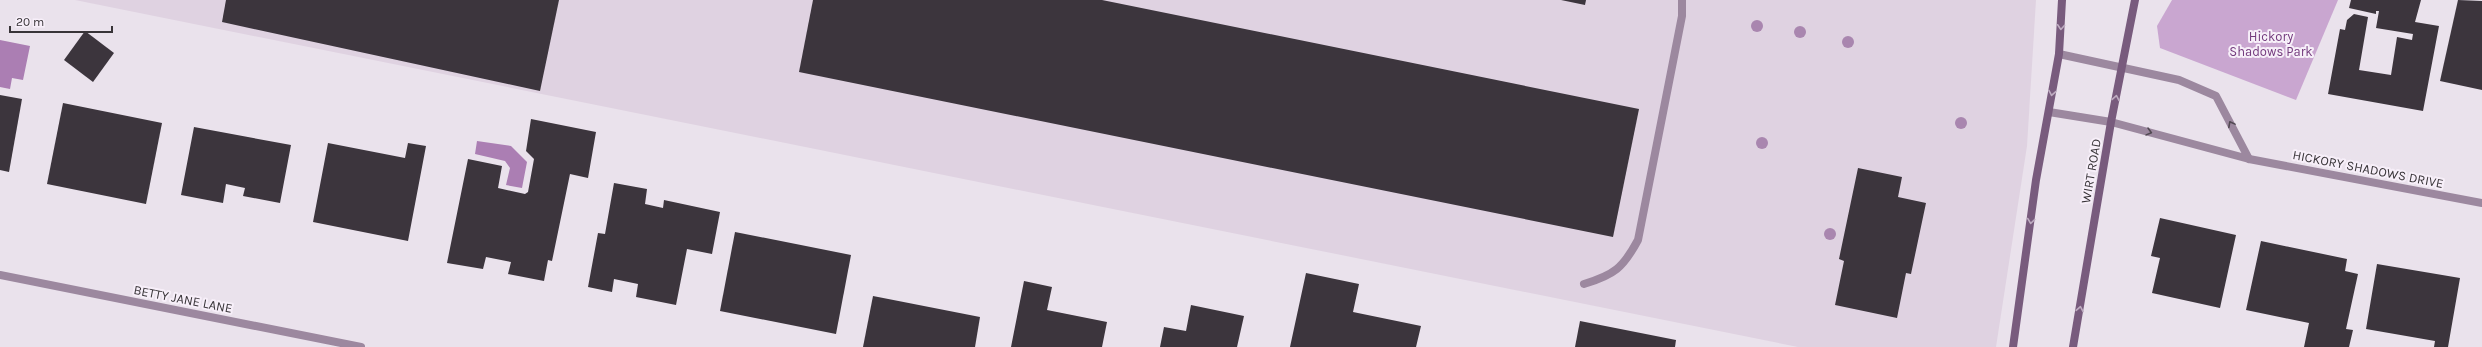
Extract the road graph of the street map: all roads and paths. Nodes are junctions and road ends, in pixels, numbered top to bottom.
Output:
1 (1682, 0) edge
2 (2062, 0) edge
3 (2135, 0) edge
4 (2059, 54) junction
5 (2121, 69) junction
6 (2048, 112) junction
7 (2111, 122) junction
8 (2250, 159) junction
9 (2482, 203) edge
10 (0, 275) edge
11 (1584, 284) dead end
12 (361, 347) edge
13 (2013, 347) edge
14 (2073, 347) edge

1 - 11 street
2 -> 4 main road
3 - 5 main road, WIRT ROAD
4 - 5 street
4 -> 6 main road
7 -> 5 main road, WIRT ROAD
8 -> 5 street
6 - 7 street, HICKORY SHADOWS DRIVE
6 -> 13 main road
7 -> 8 street, HICKORY SHADOWS DRIVE
14 -> 7 main road, WIRT ROAD
8 - 9 street, HICKORY SHADOWS DRIVE
10 - 12 street, BETTY JANE LANE

